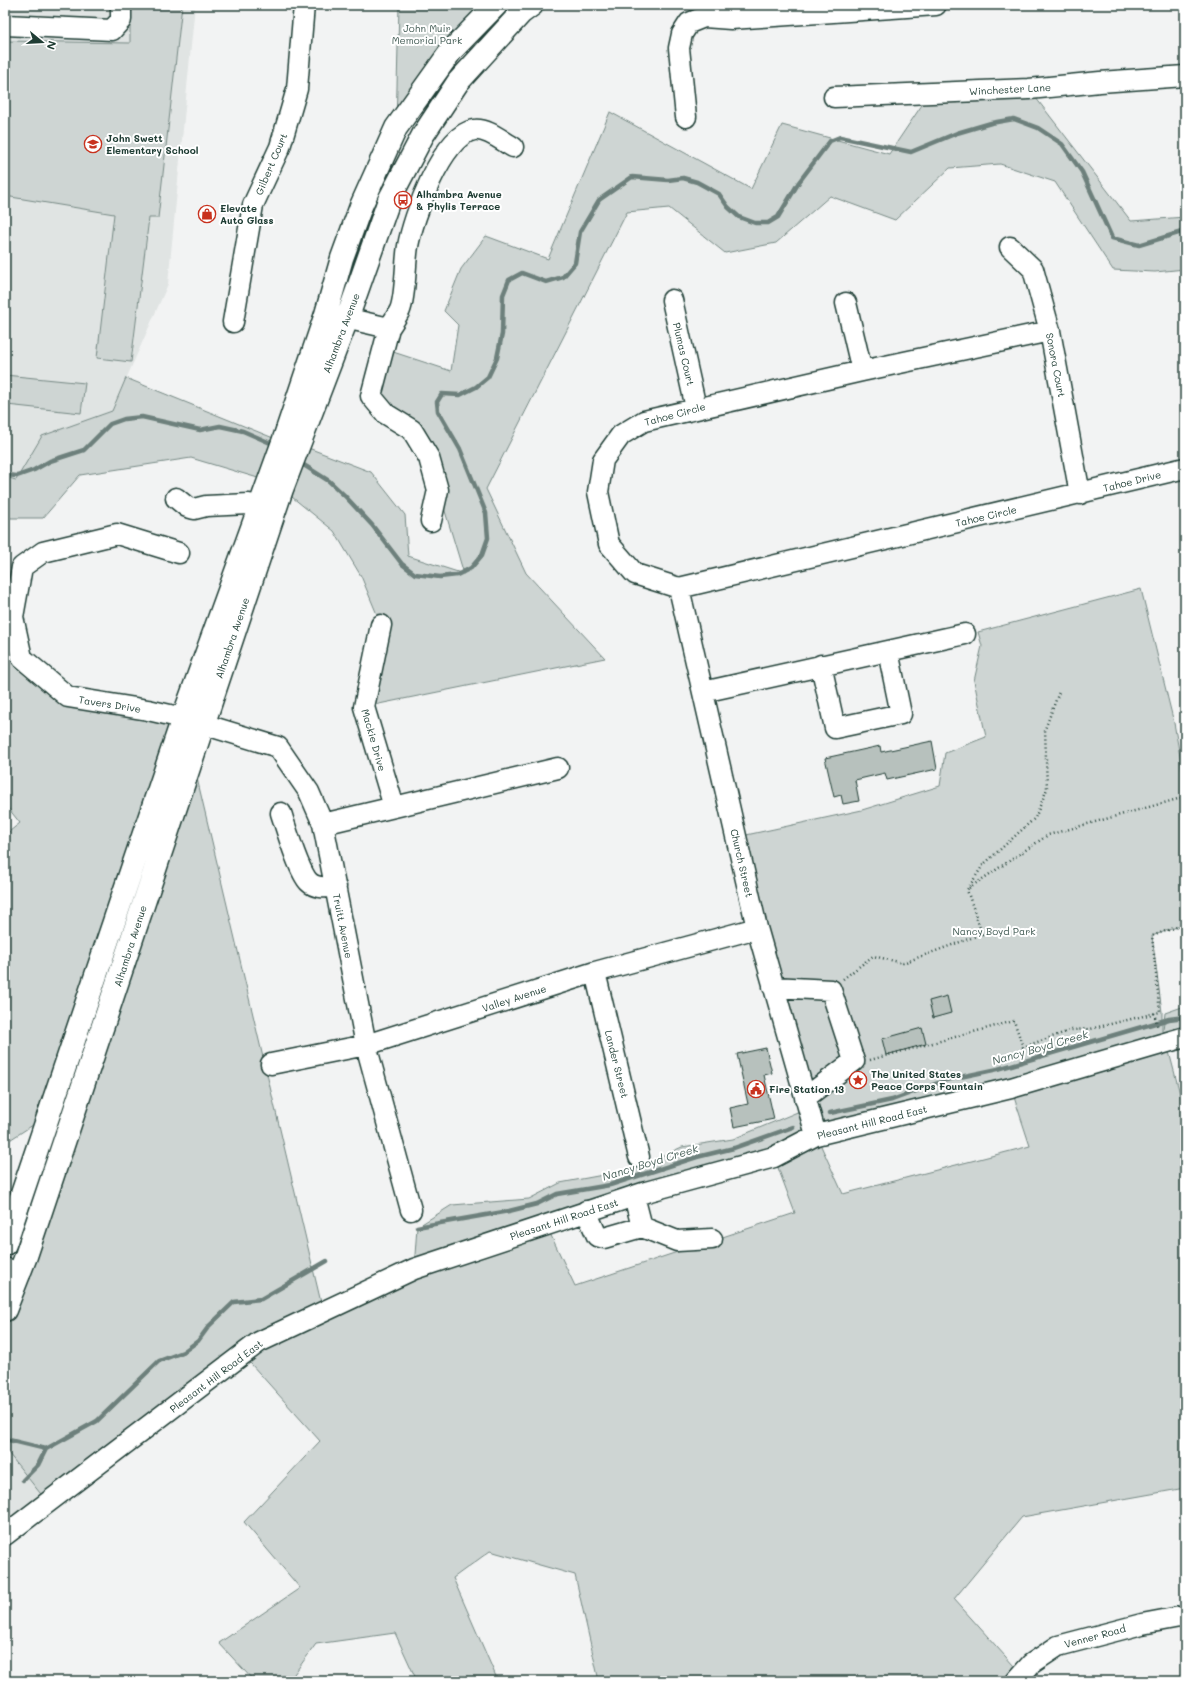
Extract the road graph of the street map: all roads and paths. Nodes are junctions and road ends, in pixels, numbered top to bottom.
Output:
1 (121, 5) edge
2 (304, 5) edge
3 (496, 5) edge
4 (532, 5) edge
5 (936, 5) edge
6 (5, 25) edge
7 (1185, 76) edge
8 (834, 97) dead end
9 (686, 117) dead end
10 (513, 147) dead end
11 (1010, 247) dead end
12 (672, 300) dead end
13 (846, 303) dead end
14 (326, 314) junction
15 (347, 319) junction
16 (233, 322) dead end
17 (389, 328) junction
18 (1050, 331) junction
19 (862, 371) junction
20 (696, 408) junction
21 (291, 443) junction
22 (1185, 468) edge
23 (1080, 494) junction
24 (176, 498) dead end
25 (266, 510) junction
26 (430, 521) dead end
27 (179, 553) dead end
28 (679, 588) junction
29 (381, 624) dead end
30 (965, 634) dead end
31 (12, 649) edge
32 (888, 651) junction
33 (822, 666) junction
34 (703, 692) junction
35 (1059, 692) dead end
36 (193, 721) junction
37 (558, 768) dead end
38 (1185, 797) edge
39 (394, 807) junction
40 (281, 813) dead end
41 (323, 824) junction
42 (336, 888) junction
43 (967, 890) junction
44 (1185, 924) edge
45 (757, 928) junction
46 (595, 972) junction
47 (840, 981) dead end
48 (774, 987) junction
49 (1185, 1037) edge
50 (366, 1044) junction
51 (868, 1060) dead end
52 (271, 1064) dead end
53 (805, 1098) junction
54 (816, 1135) junction
55 (639, 1157) dead end
56 (634, 1196) junction
57 (411, 1210) dead end
58 (586, 1211) junction
59 (642, 1227) junction
60 (712, 1238) dead end
61 (5, 1244) edge
62 (12, 1271) edge
63 (7, 1299) edge
64 (5, 1535) edge
65 (1185, 1616) edge
66 (1016, 1681) edge

1 - 6 street
2 - 16 street, Gilbert Court
3 - 14 main road, Alhambra Avenue
4 - 15 main road, Alhambra Avenue
5 - 9 street
7 - 8 street, Winchester Lane
10 - 17 street
11 - 18 street, Sonora Court
12 - 20 street, Plumas Court
13 - 19 street
14 - 15 street
14 - 21 main road, Alhambra Avenue
15 - 17 street
15 - 21 main road, Alhambra Avenue
17 - 26 street
18 - 19 street, Tahoe Circle
18 - 23 street, Sonora Court
19 - 20 street, Tahoe Circle
20 - 28 street, Tahoe Circle
21 - 25 main road, Alhambra Avenue
22 - 23 street, Tahoe Drive
23 - 28 street, Tahoe Circle
24 - 25 street
25 - 36 main road, Alhambra Avenue
27 - 31 street, Tavers Drive
28 - 34 street, Church Street
29 - 39 street, Mackie Drive
30 - 32 street
31 - 36 street, Tavers Drive
32 - 33 street
32 - 33 street
33 - 34 street
34 - 45 street, Church Street
35 - 43 path
36 - 41 street, Truitt Avenue
36 - 61 main road, Alhambra Avenue
36 - 62 main road, Alhambra Avenue
37 - 39 street
38 - 43 path
39 - 41 street
40 - 42 street
41 - 42 street, Truitt Avenue
42 - 50 street, Truitt Avenue
43 - 47 path
44 - 51 path
45 - 46 street, Valley Avenue
45 - 48 street, Church Street
46 - 50 street, Valley Avenue
46 - 55 street, Lander Street
48 - 53 street, Church Street
48 - 53 street
49 - 54 street, Pleasant Hill Road East
50 - 52 street, Valley Avenue
50 - 57 street, Truitt Avenue
53 - 54 street, Church Street
54 - 56 street, Pleasant Hill Road East
56 - 58 street, Pleasant Hill Road East
56 - 59 street
58 - 59 street
58 - 64 street, Pleasant Hill Road East
59 - 60 street
62 - 63 main road, Alhambra Avenue
65 - 66 street, Venner Road

